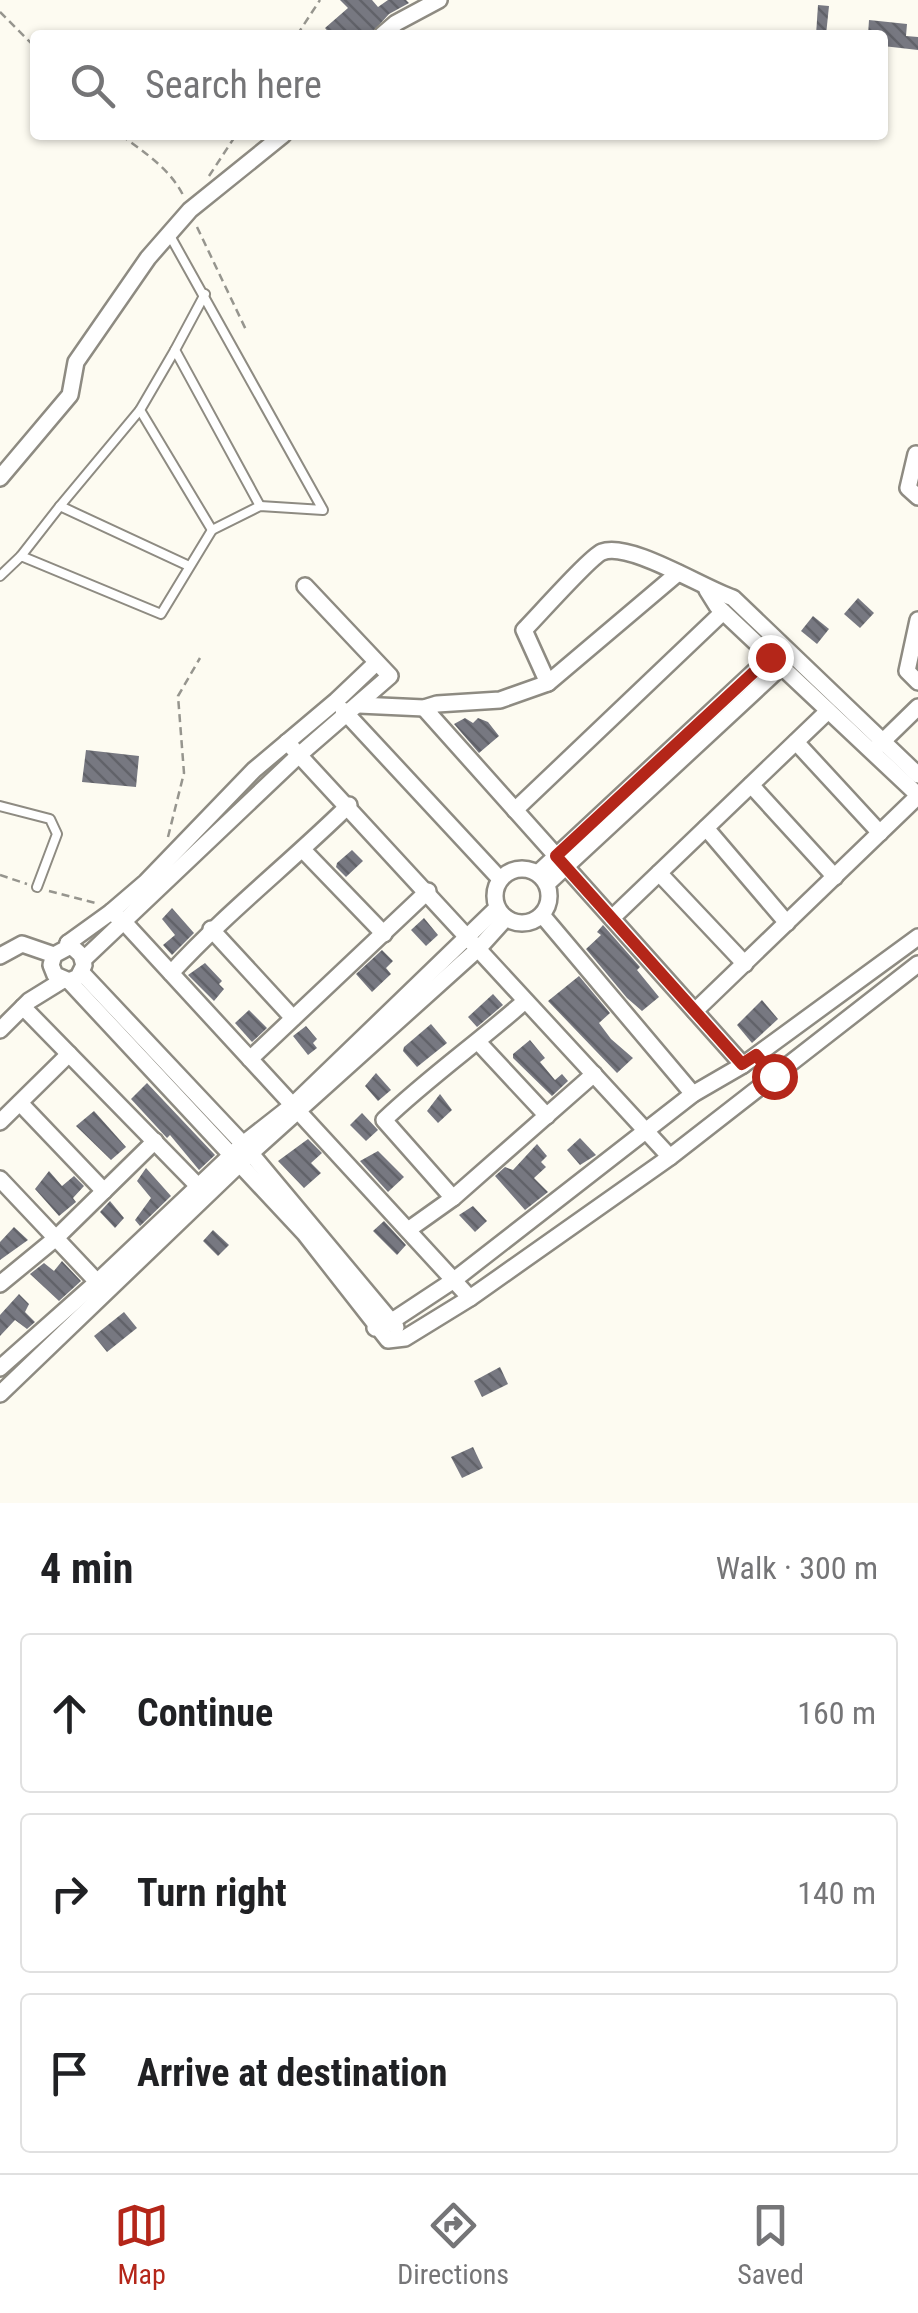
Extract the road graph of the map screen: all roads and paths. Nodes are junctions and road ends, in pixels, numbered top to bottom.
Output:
1 (320, 0) edge
2 (439, 0) edge
3 (0, 12) edge
4 (300, 30) edge
5 (388, 30) edge
6 (30, 42) edge
7 (127, 140) edge
8 (233, 140) edge
9 (277, 140) edge
10 (204, 184) dead end
11 (190, 210) junction
12 (169, 234) junction
13 (205, 294) junction
14 (247, 332) dead end
15 (175, 350) junction
16 (140, 410) junction
17 (916, 454) dead end
18 (0, 478) edge
19 (918, 497) edge
20 (60, 506) junction
21 (260, 506) junction
22 (212, 530) junction
23 (20, 556) junction
24 (189, 566) junction
25 (678, 573) junction
26 (0, 576) edge
27 (305, 586) dead end
28 (706, 590) junction
29 (723, 612) junction
30 (918, 620) edge
31 (200, 658) dead end
32 (376, 662) junction
33 (776, 662) junction
34 (918, 682) edge
35 (548, 683) junction
36 (336, 702) junction
37 (918, 707) edge
38 (424, 708) junction
39 (353, 710) junction
40 (828, 711) junction
41 (796, 742) junction
42 (878, 747) junction
43 (293, 748) junction
44 (918, 775) edge
45 (750, 785) junction
46 (918, 796) edge
47 (348, 805) junction
48 (0, 806) edge
49 (515, 810) junction
50 (706, 828) junction
51 (880, 832) junction
52 (165, 846) dead end
53 (303, 850) junction
54 (561, 862) junction
55 (659, 873) junction
56 (0, 875) edge
57 (835, 876) junction
58 (500, 878) junction
59 (543, 879) junction
60 (37, 888) junction
61 (428, 891) junction
62 (115, 912) junction
63 (502, 913) junction
64 (542, 915) junction
65 (612, 918) junction
66 (787, 923) junction
67 (210, 929) junction
68 (384, 934) junction
69 (918, 936) edge
70 (68, 943) junction
71 (474, 943) junction
72 (904, 947) junction
73 (0, 956) edge
74 (52, 960) junction
75 (744, 964) junction
76 (918, 965) edge
77 (74, 973) junction
78 (171, 973) junction
79 (856, 981) junction
80 (871, 1000) junction
81 (525, 1001) junction
82 (26, 1004) junction
83 (695, 1012) junction
84 (808, 1017) junction
85 (293, 1018) junction
86 (0, 1030) edge
87 (821, 1040) junction
88 (478, 1042) junction
89 (69, 1054) junction
90 (250, 1059) junction
91 (749, 1060) junction
92 (594, 1074) junction
93 (774, 1076) junction
94 (708, 1085) junction
95 (692, 1094) junction
96 (20, 1102) junction
97 (297, 1108) junction
98 (726, 1113) junction
99 (547, 1116) junction
100 (0, 1122) edge
101 (646, 1130) junction
102 (155, 1141) junction
103 (241, 1154) junction
104 (670, 1156) junction
105 (600, 1166) junction
106 (0, 1179) edge
107 (198, 1186) junction
108 (104, 1191) junction
109 (620, 1191) junction
110 (453, 1198) junction
111 (552, 1205) junction
112 (570, 1226) junction
113 (408, 1230) junction
114 (56, 1238) junction
115 (507, 1241) junction
116 (522, 1260) junction
117 (454, 1280) junction
118 (0, 1284) edge
119 (102, 1287) junction
120 (470, 1298) junction
121 (392, 1321) junction
122 (376, 1328) junction
123 (404, 1338) junction
124 (0, 1368) edge
125 (0, 1393) edge

1 - 4 path
2 - 5 street
3 - 6 path
7 - 11 path
8 - 10 path
9 - 11 street
11 - 12 street
11 - 14 path
12 - 13 lane
12 - 18 street
13 - 15 lane
13 - 21 lane
15 - 16 lane
15 - 21 lane
16 - 20 lane
16 - 22 lane
17 - 19 street
20 - 23 lane
20 - 24 lane
21 - 22 lane
22 - 24 lane
23 - 24 lane
23 - 26 lane
25 - 28 street
25 - 35 street
25 - 35 street
27 - 32 street
28 - 29 street
28 - 42 street
29 - 33 street
29 - 49 street
30 - 34 street
31 - 52 path
32 - 36 street
32 - 39 street
33 - 40 street
33 - 54 street
35 - 38 street
36 - 39 street
36 - 43 street
37 - 42 street
38 - 39 street
38 - 49 street
39 - 43 street
39 - 58 street
40 - 41 street
40 - 42 street
41 - 45 street
41 - 51 street
42 - 44 street
42 - 46 street
43 - 47 street
43 - 62 street
45 - 50 street
45 - 57 street
46 - 51 street
47 - 53 street
47 - 61 street
48 - 60 lane
49 - 54 street
50 - 55 street
50 - 66 street
51 - 57 street
53 - 67 street
53 - 68 street
54 - 59 street
54 - 65 street
55 - 65 street
55 - 75 street
56 - 60 path
57 - 66 street
58 - 59 street
58 - 63 street
59 - 64 street
60 - 62 path
61 - 68 street
61 - 71 street
62 - 70 street
62 - 77 street
62 - 78 street
63 - 64 street
63 - 71 street
64 - 95 street
65 - 83 street
66 - 75 street
67 - 78 street
67 - 85 street
68 - 85 street
69 - 72 street
70 - 74 street
70 - 77 street
71 - 81 street
71 - 97 street
72 - 76 street
72 - 79 street
73 - 74 street
74 - 77 street
74 - 82 street
75 - 83 street
76 - 80 street
77 - 82 street
77 - 103 street
78 - 90 street
79 - 80 street
79 - 84 street
80 - 87 street
81 - 88 street
81 - 92 street
82 - 86 street
82 - 89 street
83 - 91 street
84 - 87 street
84 - 91 street
85 - 90 street
87 - 93 street
88 - 99 street
88 - 110 street
89 - 96 street
89 - 102 street
90 - 97 street
91 - 93 street
91 - 94 street
92 - 99 street
92 - 101 street
93 - 98 street
94 - 95 street
94 - 98 street
95 - 101 street
96 - 100 street
96 - 108 street
97 - 103 street
97 - 113 street
98 - 104 street
99 - 110 street
101 - 104 street
101 - 105 street
102 - 107 street
102 - 108 street
103 - 107 street
103 - 119 street
103 - 121 street
103 - 122 street
104 - 109 street
105 - 109 street
105 - 111 street
106 - 114 street
107 - 119 street
108 - 114 street
109 - 112 street
110 - 113 street
111 - 112 street
111 - 115 street
112 - 116 street
113 - 117 street
114 - 118 street
114 - 119 street
115 - 116 street
115 - 117 street
116 - 120 street
117 - 120 street
117 - 121 street
119 - 124 street
119 - 125 street
120 - 123 street
121 - 122 street
121 - 123 street
122 - 123 street

